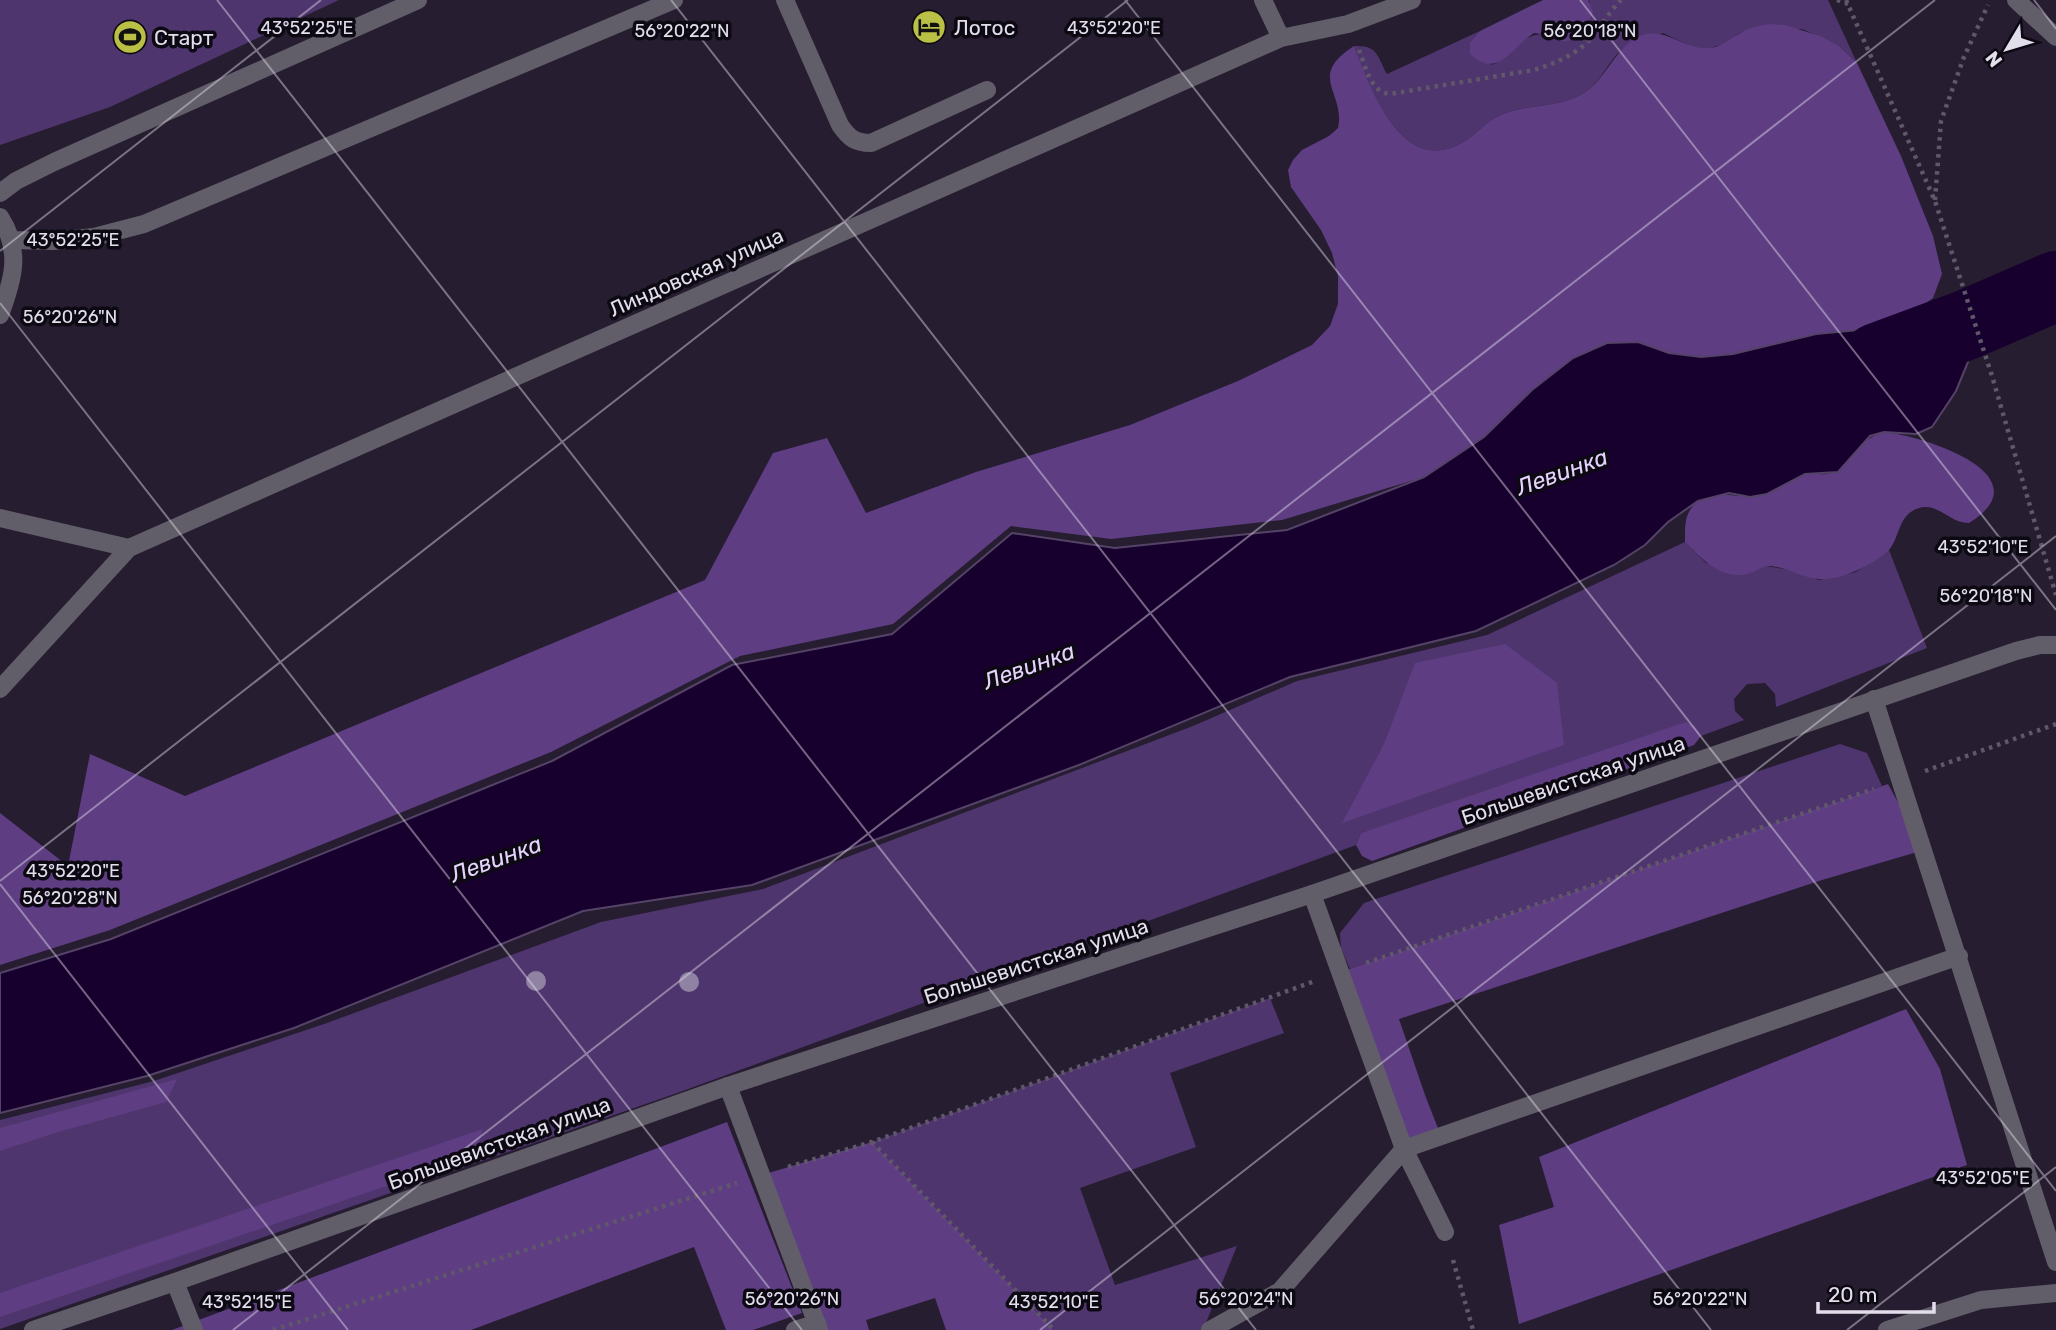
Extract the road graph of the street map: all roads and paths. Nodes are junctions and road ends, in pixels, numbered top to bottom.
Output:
1 (418, 0) edge
2 (674, 0) edge
3 (785, 0) edge
4 (1264, 0) edge
5 (1412, 0) edge
6 (1621, 0) edge
7 (1837, 0) edge
8 (1990, 0) edge
9 (2017, 0) edge
10 (1847, 2) edge
11 (1348, 24) junction
12 (2056, 37) edge
13 (1281, 38) junction
14 (987, 90) dead end
15 (0, 193) edge
16 (1935, 201) junction
17 (0, 217) edge
18 (13, 240) junction
19 (0, 315) edge
20 (0, 518) edge
21 (129, 548) junction
22 (2056, 595) edge
23 (2056, 645) edge
24 (0, 689) edge
25 (1874, 699) junction
26 (2056, 724) edge
27 (1902, 779) junction
28 (1312, 894) junction
29 (1959, 956) junction
30 (1338, 972) junction
31 (728, 1086) junction
32 (872, 1142) junction
33 (1404, 1149) junction
34 (762, 1175) junction
35 (1445, 1232) joint
36 (2056, 1262) edge
37 (175, 1282) junction
38 (2056, 1293) edge
39 (818, 1326) edge
40 (33, 1330) edge
41 (194, 1330) edge
42 (274, 1330) edge
43 (794, 1330) edge
44 (1054, 1330) edge
45 (1210, 1330) edge
46 (1472, 1330) edge
47 (1887, 1330) edge

1 - 15 street
2 - 18 street
3 - 14 street
4 - 13 street
5 - 11 street, Линдовская улица
6 - 11 path
7 - 10 path
8 - 16 path
9 - 12 street
10 - 16 path
11 - 13 street, Линдовская улица
13 - 21 street, Линдовская улица
16 - 22 path
17 - 18 street
18 - 19 street
20 - 21 street
21 - 24 street, Линдовская улица
23 - 25 street, Большевистская улица
25 - 27 street
25 - 28 street, Большевистская улица
26 - 27 path
27 - 29 street
27 - 30 path
28 - 30 street
28 - 31 street, Большевистская улица
29 - 33 street
29 - 36 street
30 - 32 path
30 - 33 street
31 - 34 street
31 - 37 street, Большевистская улица
32 - 34 path
32 - 44 path
33 - 35 street
33 - 45 street
34 - 39 street
34 - 42 path
35 - 46 path
37 - 40 street, Большевистская улица
37 - 41 street
38 - 47 street
39 - 43 street

